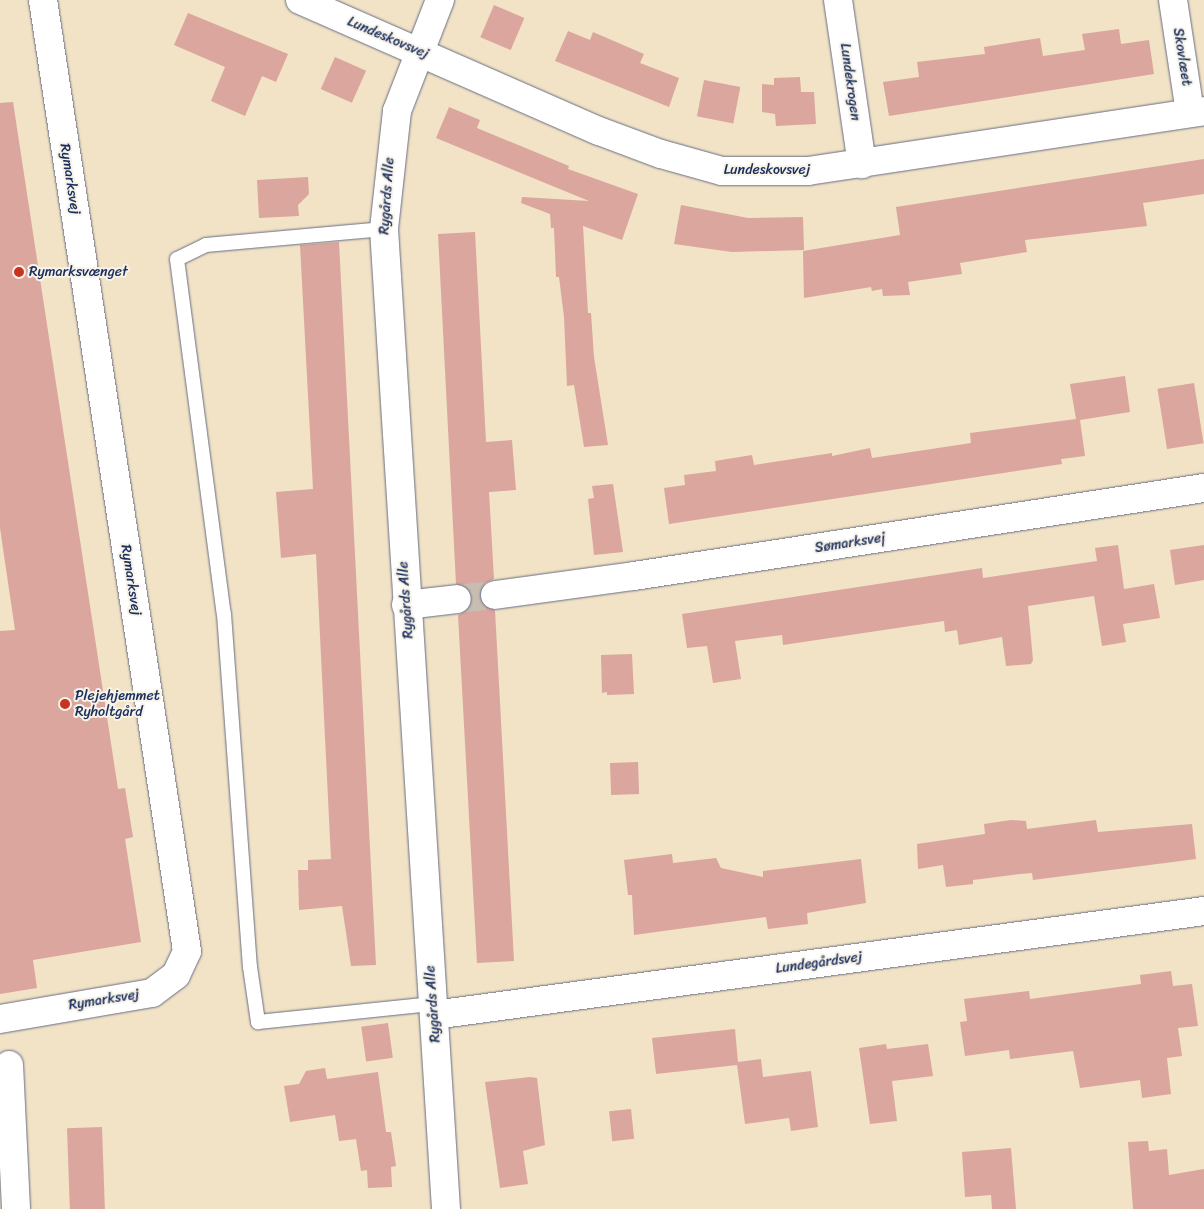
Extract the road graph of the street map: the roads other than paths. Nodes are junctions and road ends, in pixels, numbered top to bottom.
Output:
1 (43, 0) edge
2 (300, 0) edge
3 (440, 0) edge
4 (838, 0) edge
5 (1173, 0) edge
6 (420, 51) junction
7 (1197, 112) edge
8 (862, 164) junction
9 (384, 229) junction
10 (1204, 488) edge
11 (495, 595) tunnel mouth
12 (456, 599) tunnel mouth
13 (406, 606) junction
14 (1204, 911) edge
15 (433, 1009) junction
16 (0, 1019) edge
17 (9, 1065) dead end
18 (16, 1209) edge
19 (446, 1209) edge

1 - 16 street, Rymarksvej
2 - 6 street, Lundeskovsvej
3 - 6 street, Rygårds Alle
4 - 8 street, Lundekrogen
5 - 7 street, Skovlæet
6 - 8 street, Lundeskovsvej
6 - 9 street, Rygårds Alle
7 - 8 street, Lundeskovsvej
9 - 13 street, Rygårds Alle
9 - 15 lane
10 - 11 street, Sømarksvej
12 - 13 street
13 - 15 street, Rygårds Alle
14 - 15 street, Lundegårdsvej
15 - 19 street, Rygårds Alle
17 - 18 street

